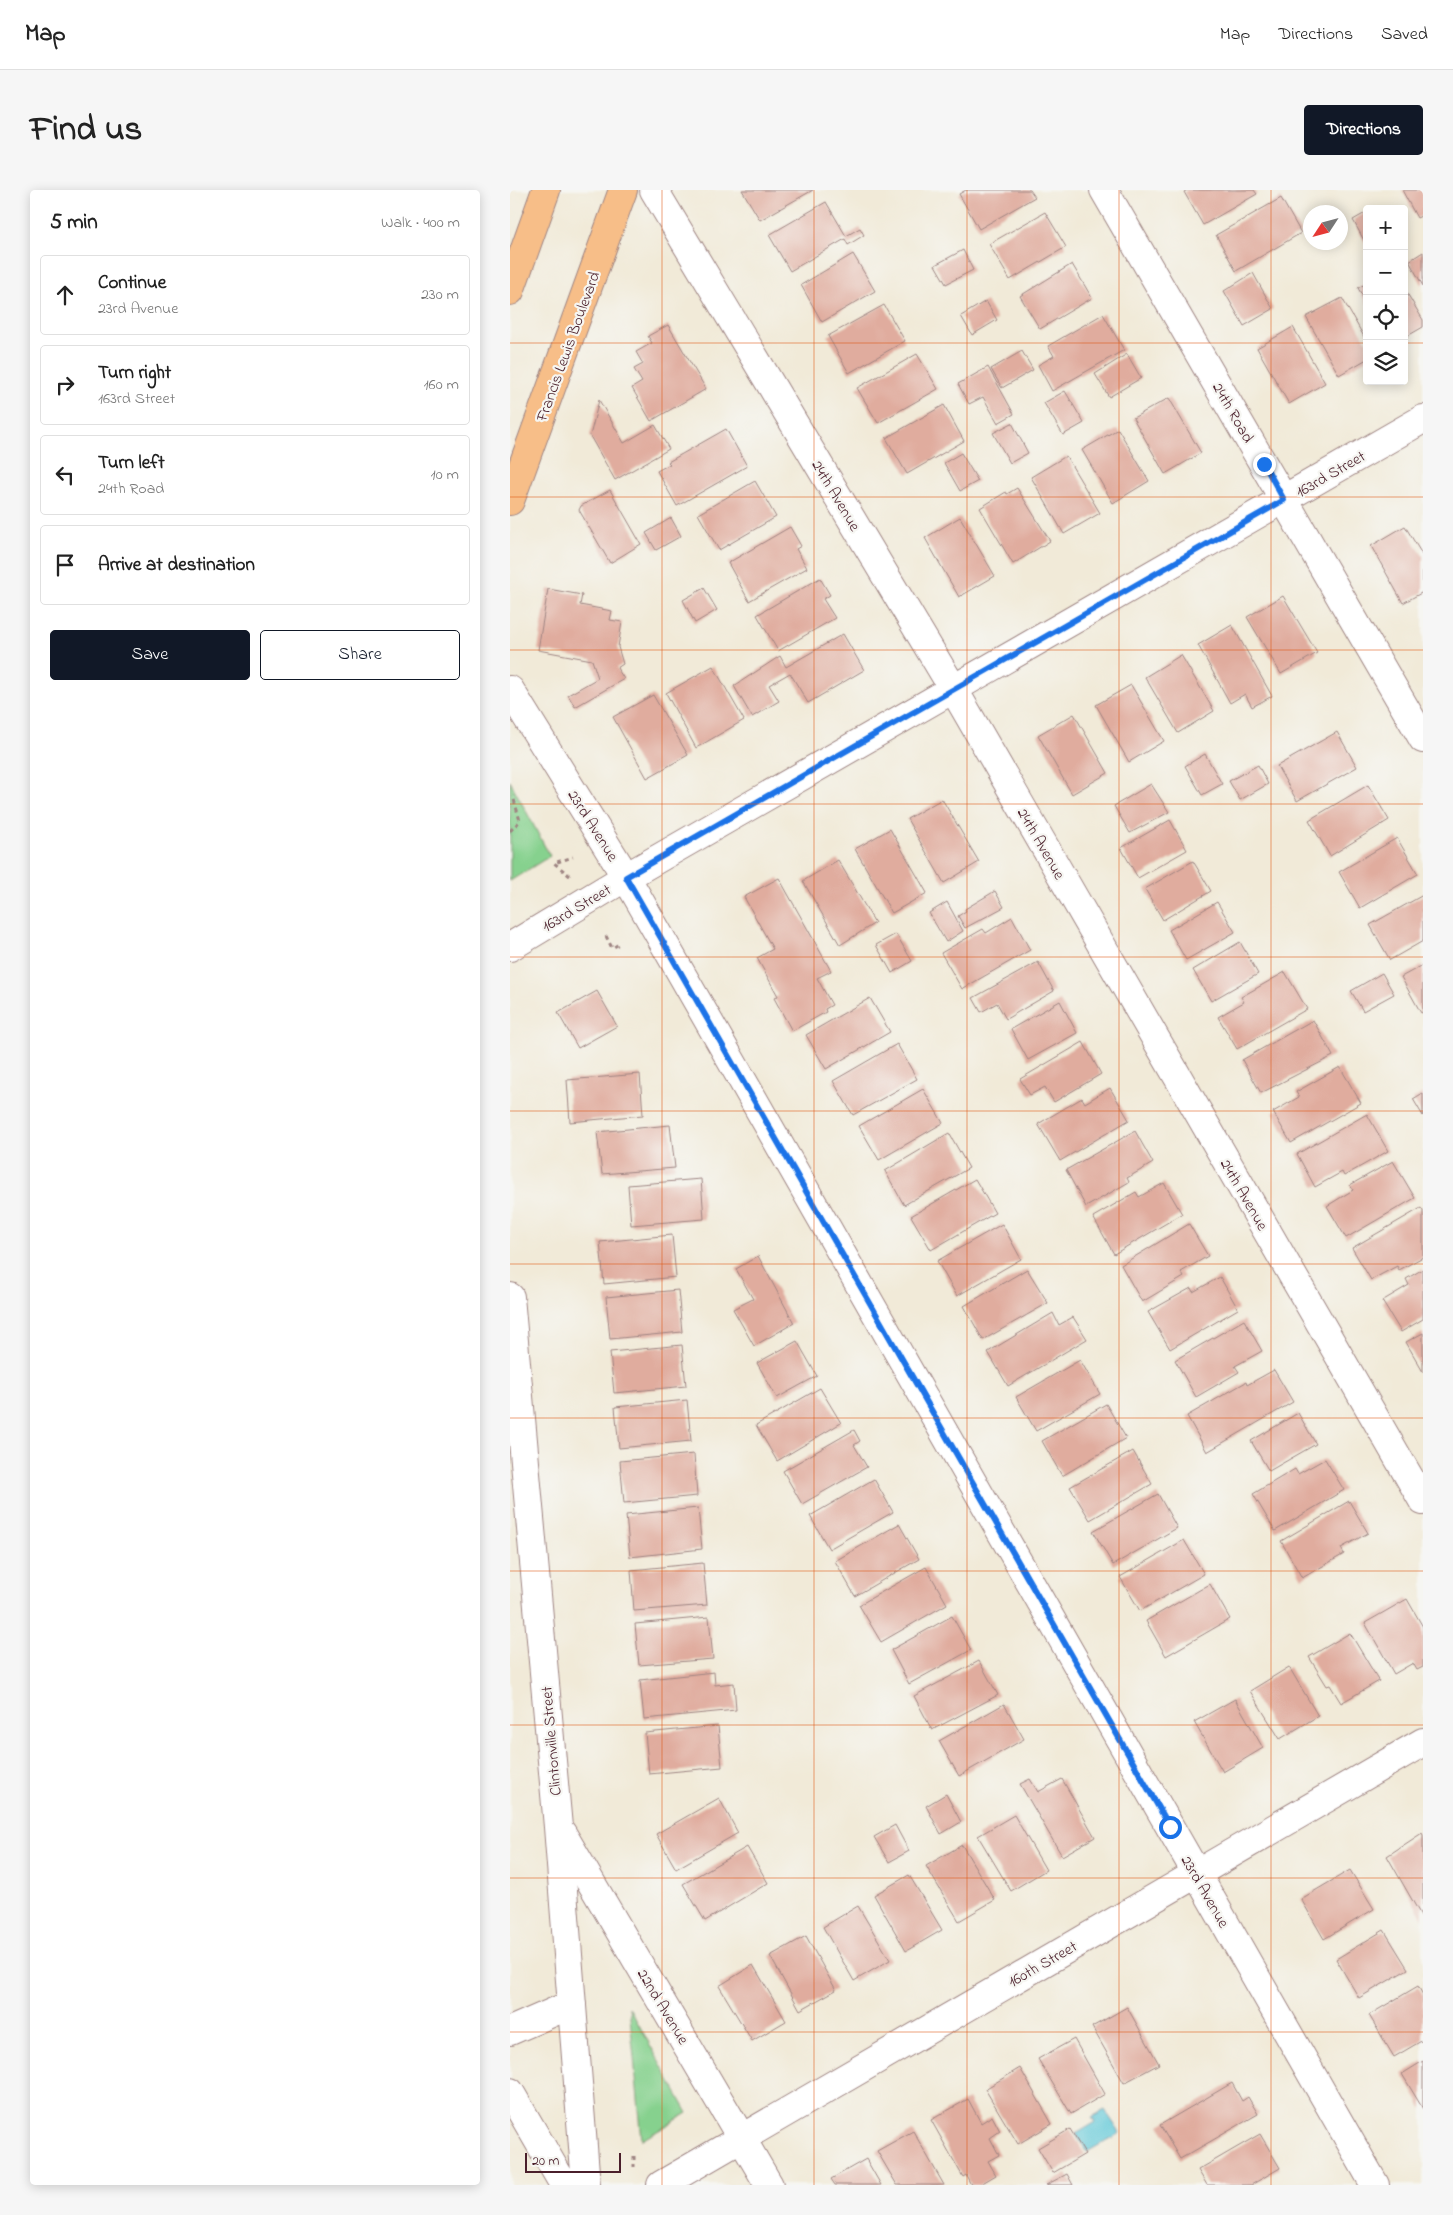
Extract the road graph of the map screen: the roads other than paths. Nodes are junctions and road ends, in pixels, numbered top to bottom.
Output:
1 (546, 190) edge
2 (623, 190) edge
3 (654, 190) edge
4 (1104, 190) edge
5 (510, 291) edge
6 (1423, 419) edge
7 (1284, 500) junction
8 (510, 501) edge
9 (510, 690) edge
10 (954, 690) junction
11 (1423, 739) edge
12 (626, 877) junction
13 (510, 947) edge
14 (510, 1296) edge
15 (1423, 1501) edge
16 (1423, 1742) edge
17 (558, 1827) junction
18 (1196, 1874) junction
19 (572, 2004) junction
20 (510, 2031) edge
21 (510, 2092) edge
22 (742, 2137) junction
23 (564, 2185) edge
24 (586, 2185) edge
25 (661, 2185) edge
26 (769, 2185) edge
27 (1375, 2185) edge

1 - 5 main road
2 - 8 main road, Francis Lewis Boulevard
3 - 10 street, 24th Avenue
4 - 7 street, 24th Road
6 - 7 street, 163rd Street
7 - 10 street, 163rd Street
7 - 11 street, 24th Road
9 - 12 street, 23rd Avenue
10 - 12 street, 163rd Street
10 - 15 street, 24th Avenue
12 - 13 street, 163rd Street
12 - 18 street, 23rd Avenue
14 - 17 street, Clintonville Street
16 - 18 street, 160th Street
17 - 19 street, Clintonville Street
17 - 22 street, 22nd Avenue
18 - 22 street, 160th Street
18 - 27 street, 23rd Avenue
19 - 20 street
19 - 24 street, Clintonville Street
21 - 23 street
22 - 25 street, 160th Street
22 - 26 street, 22nd Avenue

